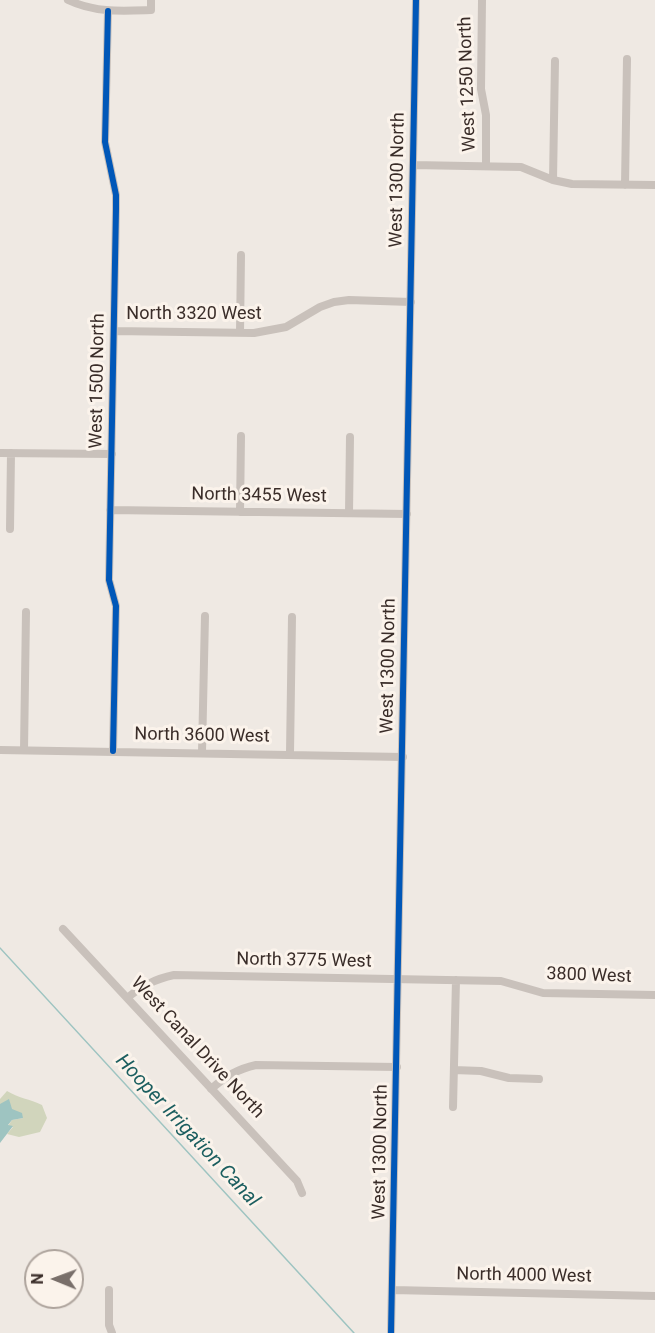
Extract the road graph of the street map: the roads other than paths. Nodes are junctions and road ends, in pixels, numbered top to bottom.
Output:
1 (68, 0) edge
2 (151, 0) edge
3 (416, 0) edge
4 (482, 0) edge
5 (108, 11) junction
6 (627, 59) dead end
7 (555, 61) dead end
8 (413, 165) junction
9 (486, 166) junction
10 (553, 180) junction
11 (625, 185) junction
12 (655, 185) edge
13 (242, 255) dead end
14 (411, 302) junction
15 (114, 330) junction
16 (240, 333) junction
17 (241, 436) dead end
18 (350, 437) dead end
19 (0, 453) edge
20 (11, 453) junction
21 (111, 454) junction
22 (110, 510) junction
23 (240, 512) junction
24 (349, 513) junction
25 (407, 514) junction
26 (10, 529) dead end
27 (26, 612) dead end
28 (206, 616) dead end
29 (292, 617) dead end
30 (0, 750) edge
31 (24, 750) junction
32 (113, 751) junction
33 (202, 752) junction
34 (290, 753) junction
35 (403, 757) junction
36 (63, 929) dead end
37 (399, 979) junction
38 (456, 980) junction
39 (522, 987) joint
40 (655, 995) edge
41 (127, 998) junction
42 (397, 1067) junction
43 (454, 1070) junction
44 (539, 1079) dead end
45 (211, 1089) junction
46 (453, 1107) dead end
47 (302, 1193) dead end
48 (109, 1290) dead end
49 (393, 1290) junction
50 (655, 1296) edge
51 (112, 1333) edge
52 (391, 1333) edge

1 - 5 street
2 - 5 street
3 - 8 street, West 1300 North
4 - 9 street, West 1250 North
5 - 15 street, West 1500 North
6 - 11 street
7 - 10 street
8 - 9 street
8 - 14 street, West 1300 North
9 - 10 street
10 - 11 street
11 - 12 street
13 - 16 street
14 - 16 street, North 3320 West
14 - 25 street, West 1300 North
15 - 16 street, North 3320 West
15 - 21 street, West 1500 North
17 - 23 street
18 - 24 street
19 - 20 street
20 - 21 street
20 - 26 street
21 - 22 street, West 1500 North
22 - 23 street, North 3455 West
22 - 32 street, West 1500 North
23 - 24 street, North 3455 West
24 - 25 street, North 3455 West
25 - 35 street, West 1300 North
27 - 31 street
28 - 33 street
29 - 34 street
30 - 31 street, North 3600 West
31 - 32 street, North 3600 West
32 - 33 street, North 3600 West
33 - 34 street, North 3600 West
34 - 35 street, North 3600 West
35 - 37 street, West 1300 North
36 - 41 street, West Canal Drive North
37 - 38 street, North 3775 West
37 - 41 street, North 3775 West
37 - 42 street, West 1300 North
38 - 39 street, North 3775 West
38 - 43 street
39 - 40 street, 3800 West
41 - 45 street, West Canal Drive North
42 - 45 street
42 - 49 street, West 1300 North
43 - 44 street
43 - 46 street
45 - 47 street, West Canal Drive North
48 - 51 street
49 - 50 street, North 4000 West
49 - 52 street, West 1300 North

